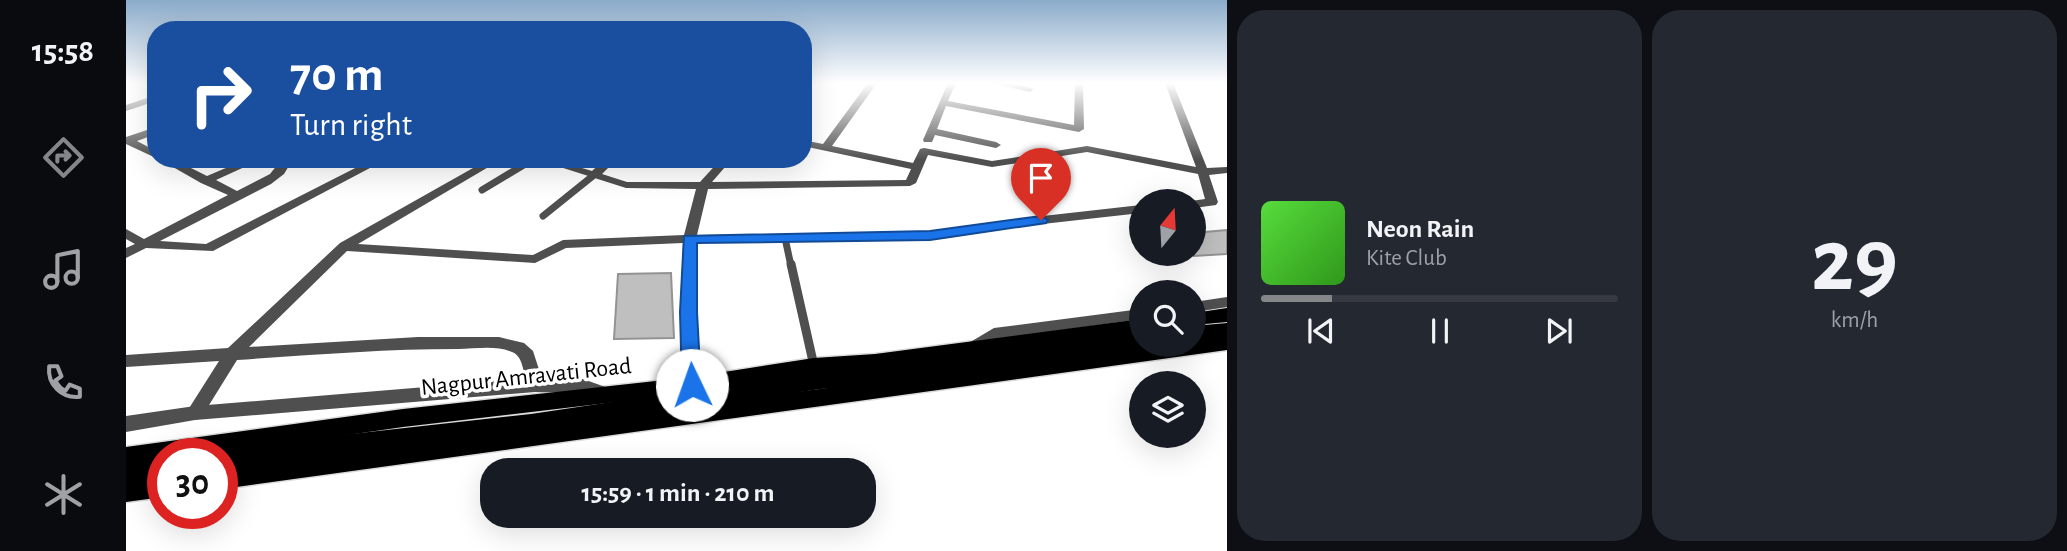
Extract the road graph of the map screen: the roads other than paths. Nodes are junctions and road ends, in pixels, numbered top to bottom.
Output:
1 (854, 109) edge
2 (941, 109) edge
3 (973, 109) edge
4 (1079, 109) edge
5 (1179, 109) edge
6 (1079, 129) junction
7 (932, 131) junction
8 (147, 133) edge
9 (127, 141) edge
10 (812, 145) edge
11 (996, 145) dead end
12 (825, 148) junction
13 (1087, 149) junction
14 (147, 151) edge
15 (924, 151) junction
16 (917, 167) junction
17 (181, 168) edge
18 (236, 168) edge
19 (284, 168) edge
20 (364, 168) edge
21 (481, 168) edge
22 (519, 168) edge
23 (570, 168) edge
24 (601, 168) edge
25 (719, 168) edge
26 (1227, 170) edge
27 (1203, 172) junction
28 (593, 175) junction
29 (205, 181) junction
30 (703, 186) junction
31 (482, 190) dead end
32 (237, 195) junction
33 (1206, 203) edge
34 (1129, 210) edge
35 (543, 216) dead end
36 (126, 233) edge
37 (785, 238) junction
38 (690, 239) junction
39 (144, 244) junction
40 (345, 247) junction
41 (126, 254) edge
42 (1206, 310) edge
43 (1224, 314) edge
44 (1129, 316) edge
45 (1206, 317) edge
46 (1206, 326) edge
47 (1129, 328) edge
48 (1129, 342) edge
49 (1227, 343) edge
50 (973, 348) junction
51 (232, 354) junction
52 (126, 361) edge
53 (814, 366) junction
54 (535, 385) junction
55 (692, 385) junction
56 (610, 396) junction
57 (195, 413) junction
58 (126, 424) edge
59 (126, 457) edge
60 (238, 461) edge
61 (147, 473) edge
62 (126, 475) edge
63 (238, 476) edge
64 (147, 488) edge
65 (126, 491) edge

1 - 12 street
2 - 7 street
3 - 6 street
4 - 6 street
5 - 27 street
6 - 13 street
7 - 11 street
7 - 15 street
8 - 9 street
9 - 14 street
10 - 12 street
12 - 16 street
13 - 15 street
13 - 27 street
15 - 16 street
16 - 30 street
17 - 29 street
18 - 29 street
19 - 32 street
20 - 39 street
21 - 40 street
22 - 31 lane
23 - 28 street
24 - 28 street
25 - 30 street
26 - 27 street
27 - 33 street
28 - 30 street
28 - 35 lane
29 - 32 street
30 - 38 street
32 - 39 street
34 - 37 street
36 - 39 street
37 - 38 street
37 - 53 lane
38 - 40 street
38 - 55 street
39 - 41 street
40 - 51 street
42 - 43 street
43 - 45 main road
43 - 46 highway
44 - 50 street
47 - 50 main road, Nagpur Amravati Road
48 - 60 highway
49 - 63 main road
50 - 53 main road, Nagpur Amravati Road
51 - 52 street
51 - 54 street
51 - 57 street
53 - 55 main road, Nagpur Amravati Road
54 - 56 street
54 - 57 street
55 - 56 main road, Nagpur Amravati Road
56 - 59 main road, Nagpur Amravati Road
57 - 58 street
61 - 62 highway
64 - 65 main road

